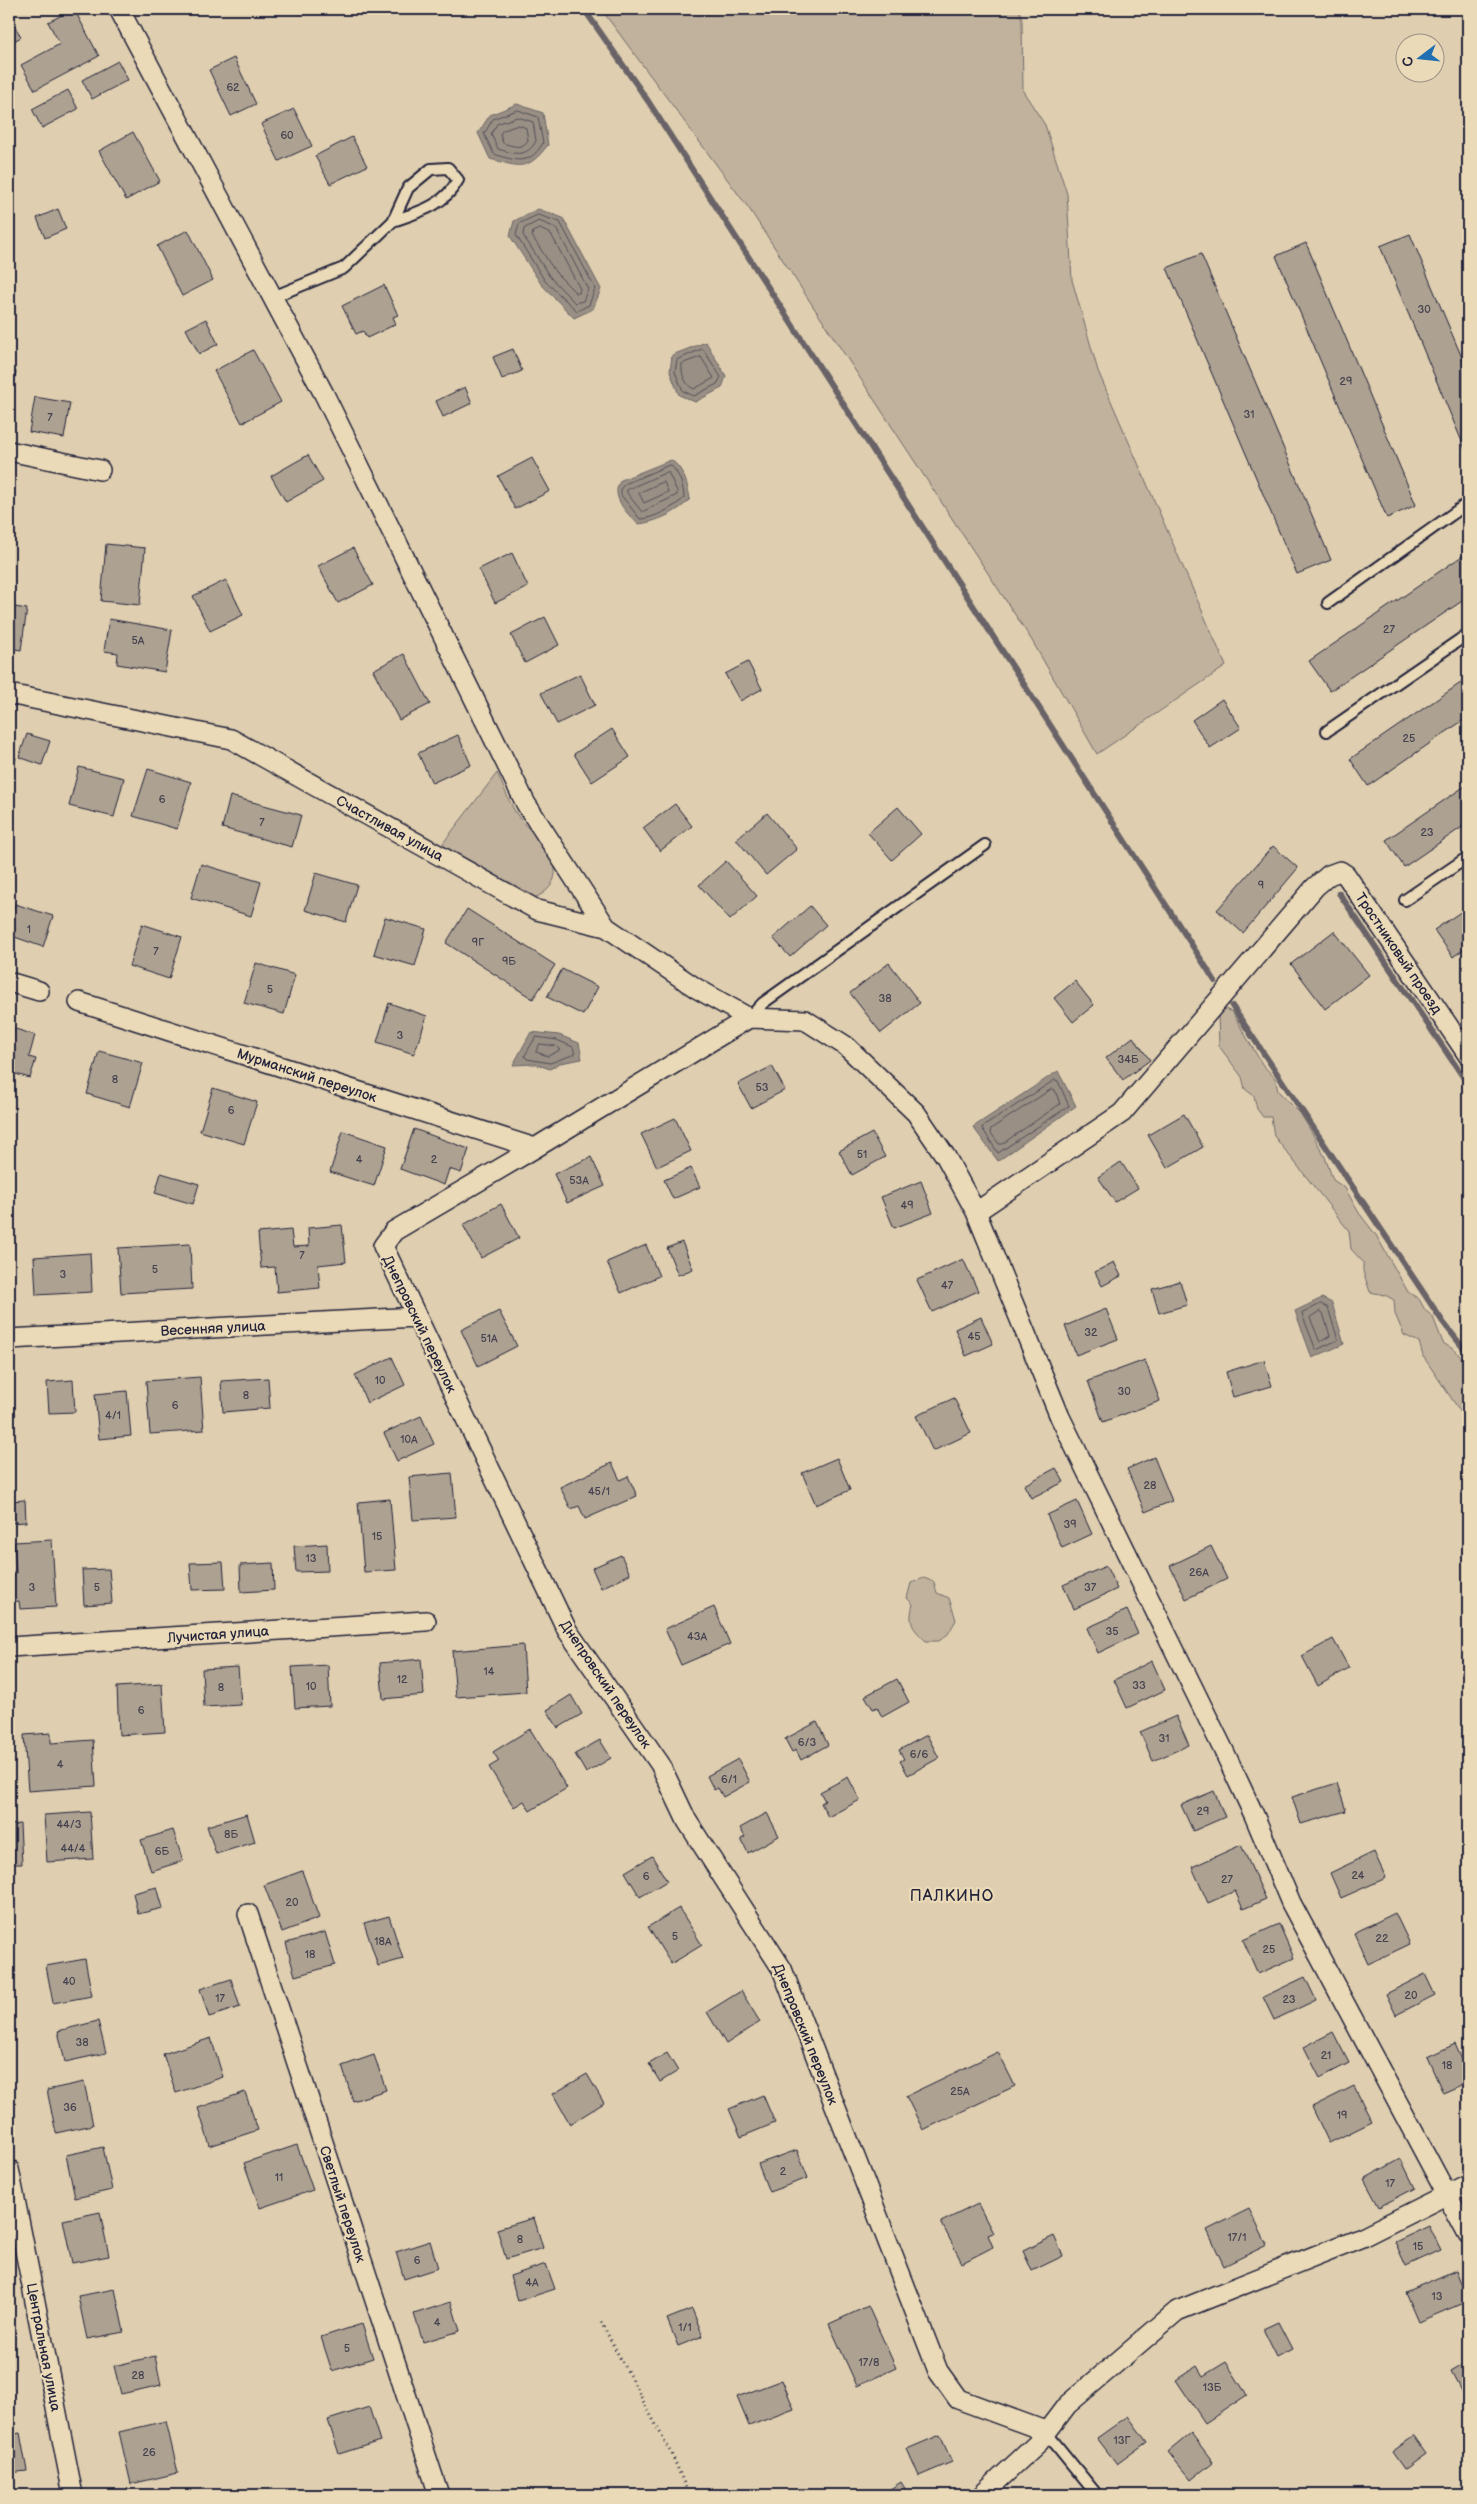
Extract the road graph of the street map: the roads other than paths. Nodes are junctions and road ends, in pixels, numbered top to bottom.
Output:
1 (119, 9) edge
2 (393, 221) junction
3 (273, 298) junction
4 (9, 451) edge
5 (100, 470) dead end
6 (1468, 503) edge
7 (1328, 603) dead end
8 (1468, 634) edge
9 (9, 694) edge
10 (1327, 731) dead end
11 (985, 845) dead end
12 (1468, 857) edge
13 (1405, 900) dead end
14 (606, 927) junction
15 (9, 982) edge
16 (39, 991) dead end
17 (79, 1002) dead end
18 (749, 1018) junction
19 (1468, 1055) edge
20 (535, 1148) junction
21 (976, 1212) junction
22 (416, 1317) junction
23 (9, 1339) edge
24 (426, 1621) dead end
25 (9, 1647) edge
26 (248, 1914) dead end
27 (9, 2169) edge
28 (1468, 2184) edge
29 (1447, 2196) junction
30 (1468, 2234) edge
31 (1045, 2431) junction
32 (73, 2495) edge
33 (439, 2495) edge
34 (982, 2495) edge
35 (1097, 2495) edge

1 - 3 street
2 - 2 lane
2 - 3 lane
3 - 14 street
4 - 5 street
6 - 7 lane
8 - 10 lane
9 - 14 street, Счастливая улица
11 - 18 lane
12 - 13 lane
14 - 18 street, Счастливая улица
15 - 16 street
17 - 20 street, Мурманский переулок
18 - 20 street, Днепровский переулок
18 - 21 street
19 - 21 street, Тростниковый проезд
20 - 22 street, Днепровский переулок
21 - 29 street
22 - 23 street, Весенняя улица
22 - 31 street, Днепровский переулок
24 - 25 street, Лучистая улица
26 - 33 street, Светлый переулок
27 - 32 street, Центральная улица
28 - 29 street
29 - 30 street
29 - 31 street
31 - 34 street
31 - 35 lane

